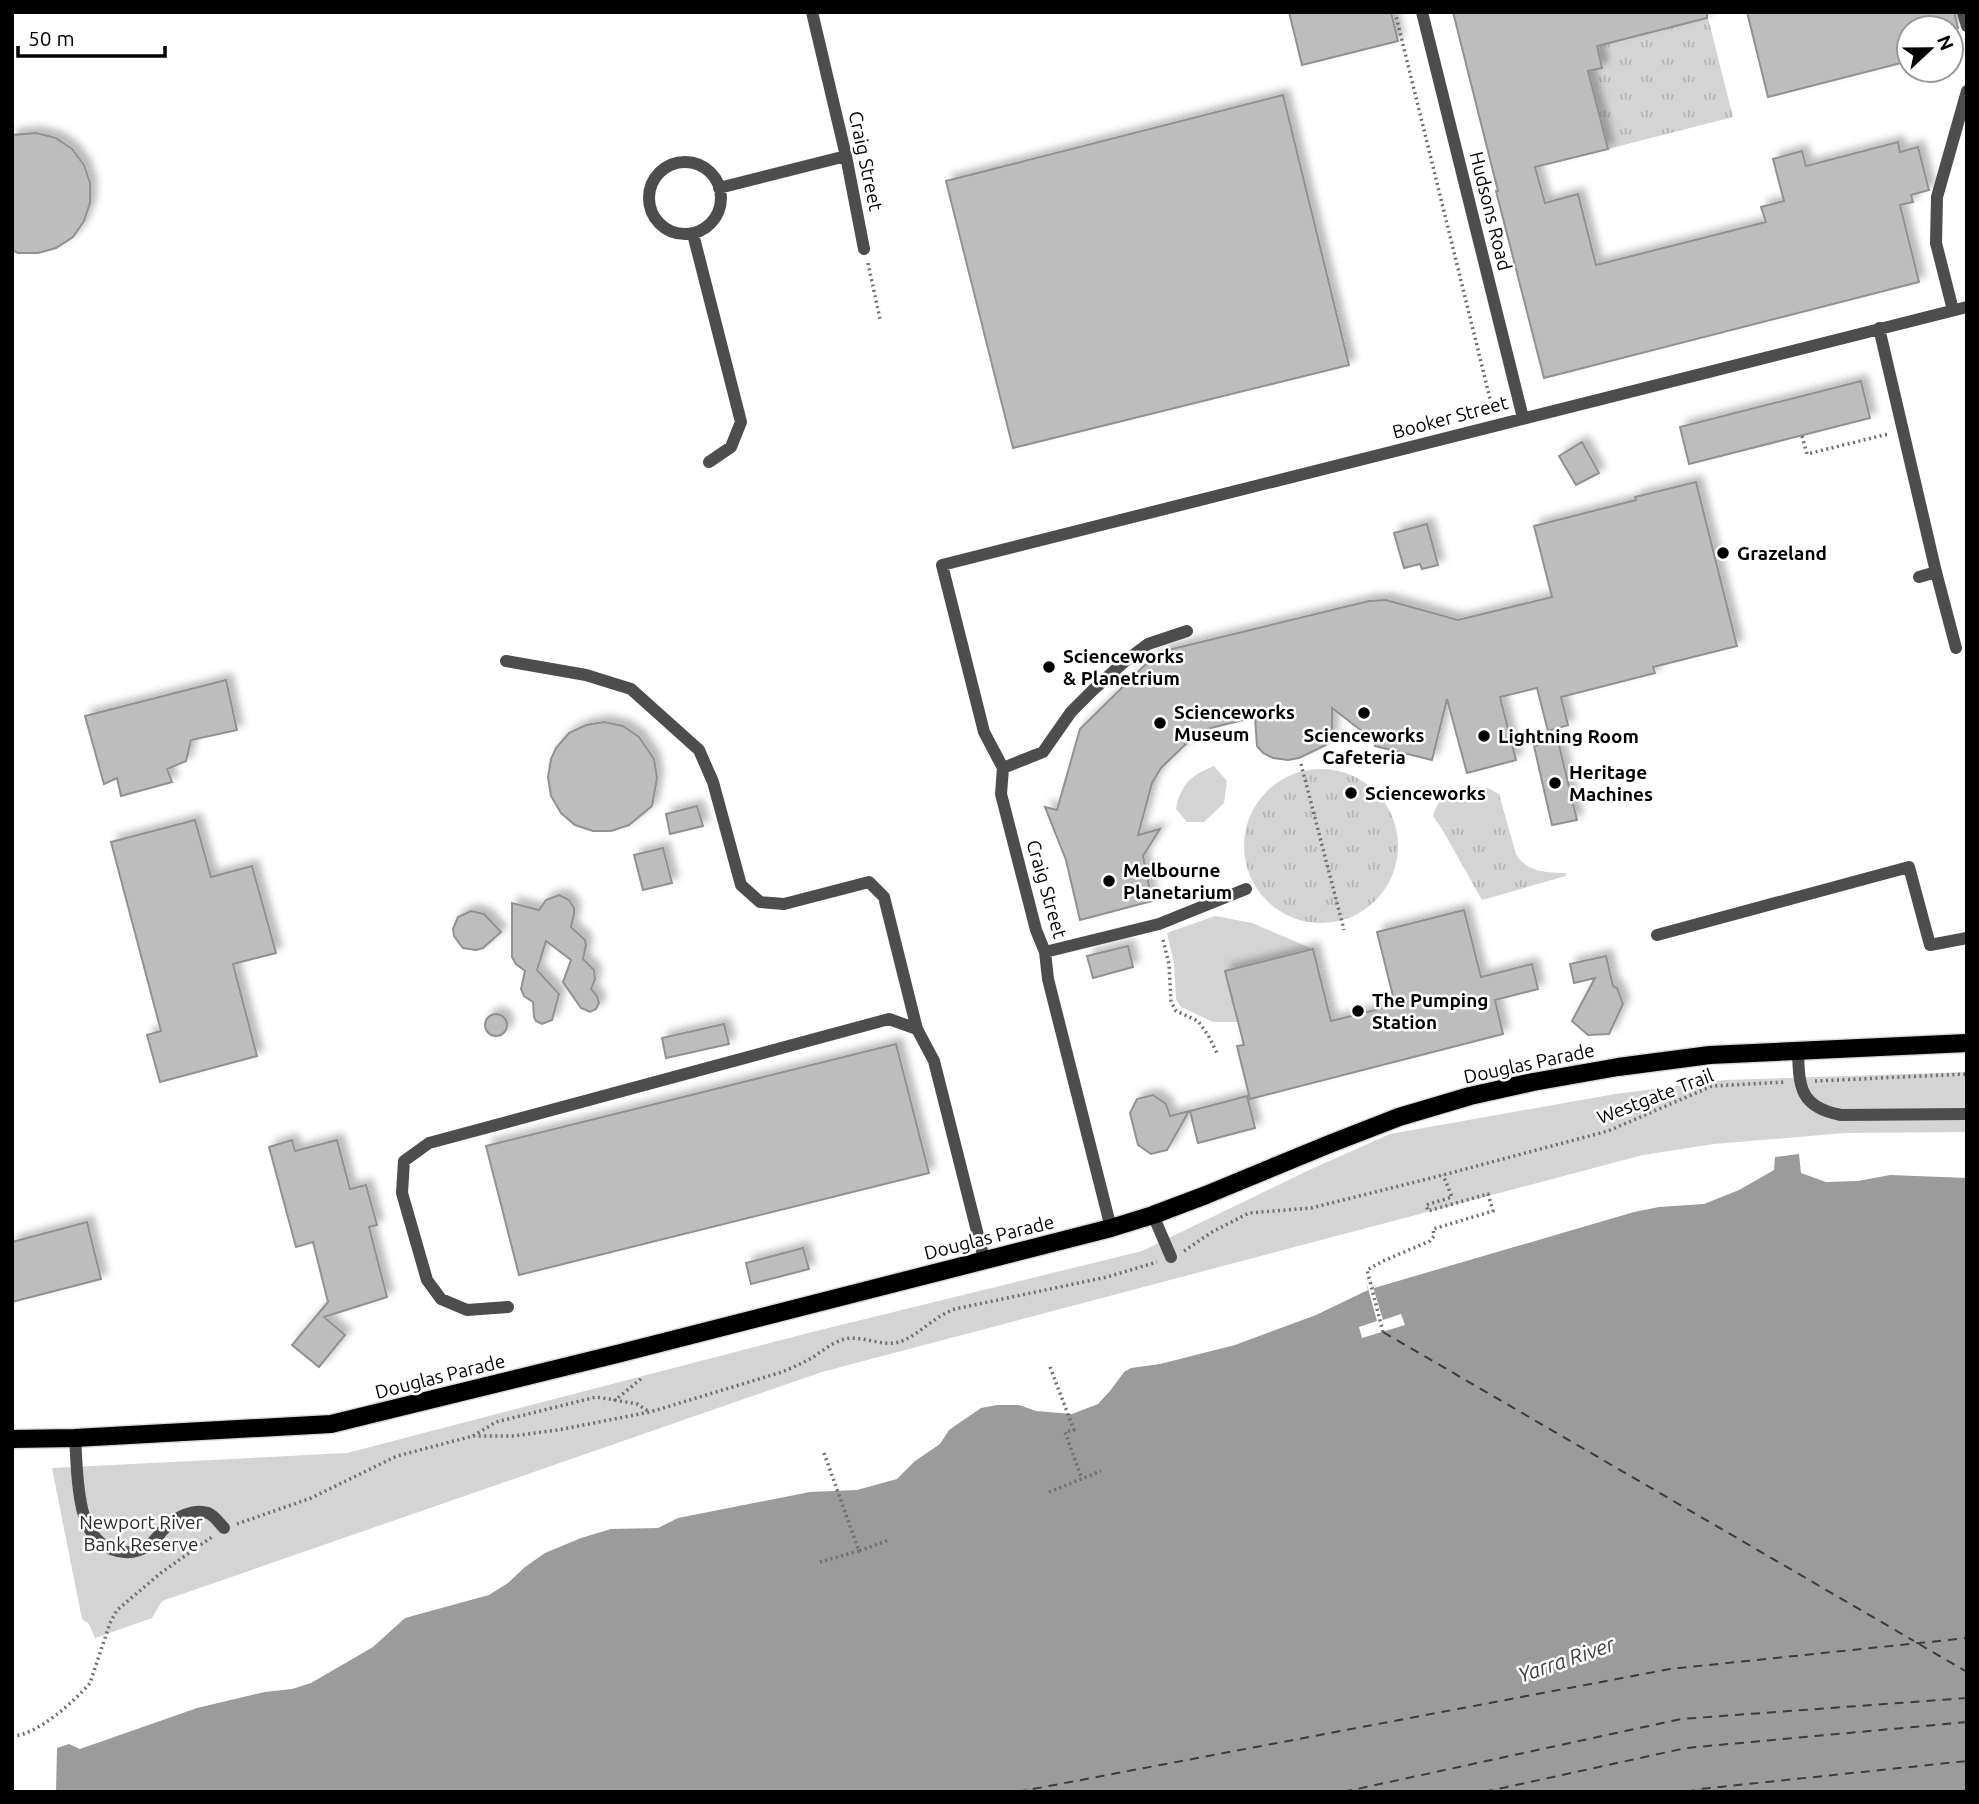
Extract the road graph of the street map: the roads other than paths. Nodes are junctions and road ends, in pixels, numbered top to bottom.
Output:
1 (812, 12) edge
2 (1422, 12) edge
3 (1963, 12) edge
4 (1967, 26) edge
5 (1967, 92) edge
6 (846, 156) junction
7 (719, 188) junction
8 (693, 234) junction
9 (864, 249) road end
10 (1967, 307) edge
11 (1953, 310) junction
12 (1879, 328) junction
13 (1523, 418) junction
14 (709, 462) dead end
15 (942, 565) joint
16 (1936, 572) junction
17 (1919, 577) dead end
18 (1187, 631) dead end
19 (1956, 648) dead end
20 (506, 661) dead end
21 (1003, 768) junction
22 (1246, 889) dead end
23 (1657, 935) dead end
24 (1967, 938) edge
25 (1045, 952) junction
26 (917, 1029) junction
27 (1967, 1043) edge
28 (1798, 1050) junction
29 (1967, 1114) edge
30 (1153, 1215) junction
31 (1111, 1228) junction
32 (1171, 1257) road end
33 (984, 1259) junction
34 (508, 1307) dead end
35 (75, 1438) junction
36 (12, 1439) edge
37 (223, 1528) road end

1 - 6 street, Craig Street
2 - 13 street, Hudsons Road
3 - 4 street
5 - 11 street
6 - 7 street
6 - 9 street, Craig Street
7 - 8 street
7 - 8 street
8 - 14 street
10 - 11 street, Booker Street
11 - 12 street, Booker Street
12 - 13 street, Booker Street
12 - 16 street
13 - 15 street, Booker Street
15 - 21 street, Craig Street
16 - 17 street
16 - 19 street
18 - 21 street
20 - 26 street
21 - 25 street, Craig Street
22 - 25 street
23 - 24 street
25 - 31 street, Craig Street
26 - 33 street
26 - 34 street
27 - 28 main road, Douglas Parade
28 - 29 street
28 - 30 main road, Douglas Parade
30 - 31 main road, Douglas Parade
30 - 32 street
31 - 33 main road, Douglas Parade
33 - 35 main road, Douglas Parade
35 - 36 main road, Douglas Parade
35 - 37 street

